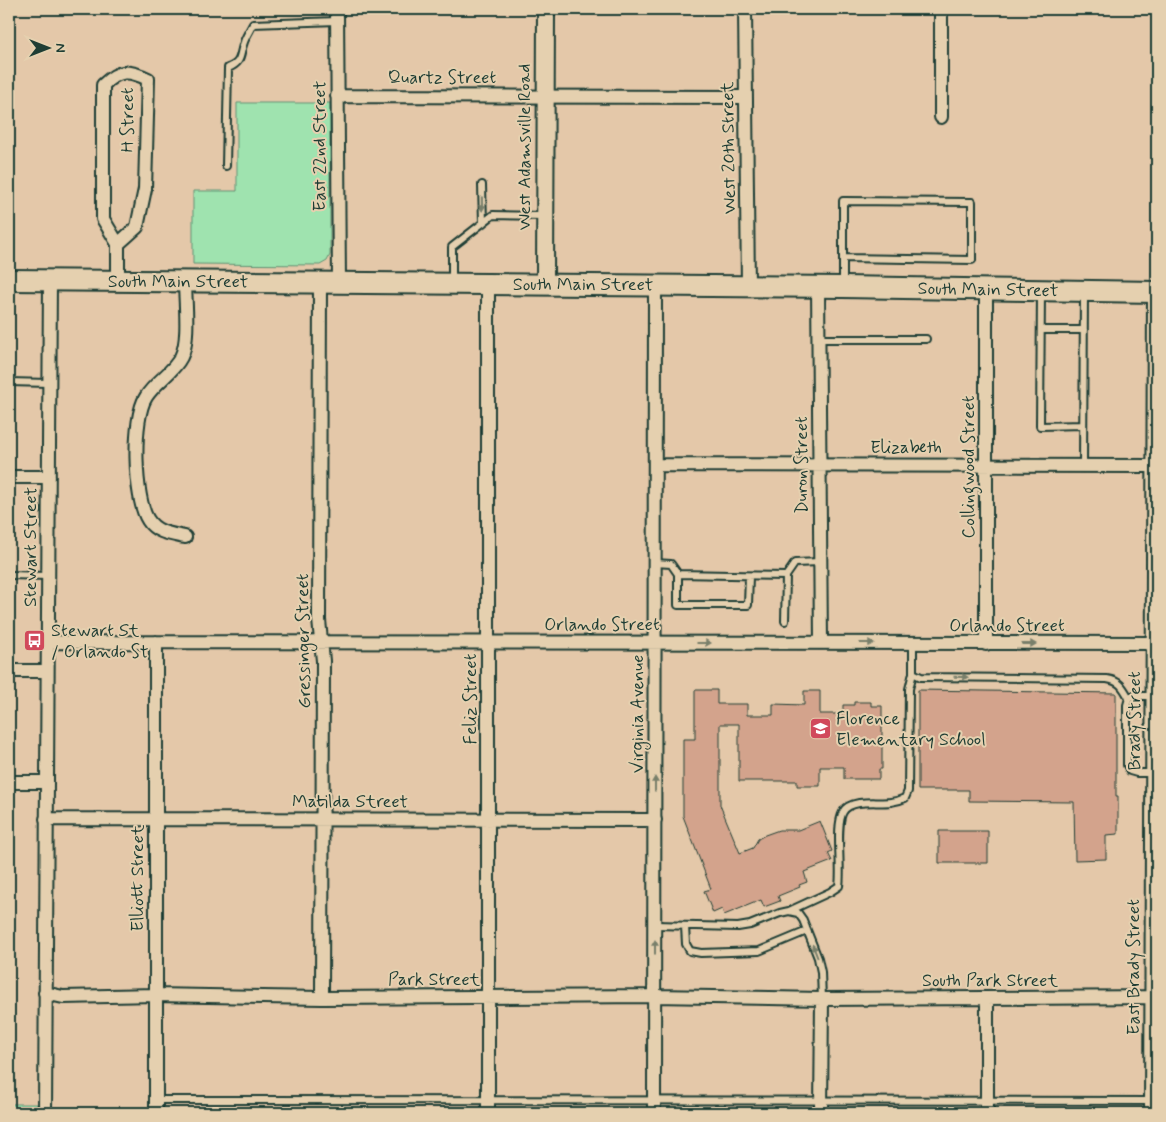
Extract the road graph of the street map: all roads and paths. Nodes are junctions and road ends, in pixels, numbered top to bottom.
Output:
1 (546, 9) edge
2 (745, 9) edge
3 (941, 9) edge
4 (337, 15) edge
5 (338, 96) junction
6 (546, 96) junction
7 (746, 97) junction
8 (940, 118) dead end
9 (226, 166) dead end
10 (482, 185) dead end
11 (545, 216) junction
12 (483, 223) junction
13 (118, 244) junction
14 (843, 258) junction
15 (9, 280) edge
16 (50, 280) junction
17 (118, 281) junction
18 (185, 281) junction
19 (329, 283) junction
20 (452, 284) junction
21 (488, 284) junction
22 (545, 285) junction
23 (654, 286) junction
24 (748, 286) junction
25 (818, 287) junction
26 (843, 287) junction
27 (986, 290) junction
28 (1041, 291) junction
29 (1084, 291) junction
30 (1156, 292) edge
31 (1041, 330) junction
32 (1084, 330) junction
33 (818, 338) junction
34 (926, 339) dead end
35 (9, 382) edge
36 (49, 382) junction
37 (1083, 425) junction
38 (655, 465) junction
39 (820, 465) junction
40 (986, 466) junction
41 (1082, 466) junction
42 (1156, 466) edge
43 (9, 477) edge
44 (49, 477) junction
45 (184, 537) dead end
46 (820, 562) junction
47 (655, 563) junction
48 (678, 574) junction
49 (9, 575) edge
50 (48, 576) junction
51 (749, 576) junction
52 (786, 576) junction
53 (785, 620) dead end
54 (47, 642) junction
55 (156, 642) junction
56 (321, 642) junction
57 (488, 642) junction
58 (655, 642) junction
59 (821, 643) junction
60 (913, 643) junction
61 (1156, 643) edge
62 (986, 644) junction
63 (9, 671) edge
64 (46, 671) junction
65 (913, 673) junction
66 (1152, 696) junction
67 (1129, 698) junction
68 (1152, 773) junction
69 (9, 782) edge
70 (46, 782) junction
71 (46, 819) junction
72 (155, 819) junction
73 (322, 819) junction
74 (488, 819) junction
75 (655, 820) junction
76 (1155, 820) edge
77 (789, 911) junction
78 (655, 925) junction
79 (685, 926) junction
80 (807, 931) junction
81 (45, 993) junction
82 (155, 995) junction
83 (655, 996) junction
84 (1154, 997) edge
85 (322, 998) junction
86 (488, 998) junction
87 (986, 998) junction
88 (822, 999) junction
89 (654, 1099) junction
90 (156, 1100) junction
91 (1153, 1105) edge
92 (488, 1107) edge
93 (821, 1107) edge
94 (987, 1107) edge
95 (45, 1113) edge
96 (156, 1113) edge
97 (654, 1113) edge

1 - 6 street, West Adamsville Road
2 - 7 street, West 20th Street
3 - 8 street
4 - 5 street, East 22nd Street
4 - 9 lane
5 - 6 street, Quartz Street
5 - 19 street, East 22nd Street
6 - 7 street, Quartz Street
6 - 11 street, West Adamsville Road
7 - 24 street, West 20th Street
10 -> 12 lane
11 - 12 lane
11 - 22 street, West Adamsville Road
12 - 20 lane
13 - 13 street, H Street
13 - 17 street
14 - 14 lane
14 - 26 lane
15 - 16 main road, South Main Street
16 - 17 main road, South Main Street
16 - 36 street, Stewart Street
17 - 18 main road, South Main Street
18 - 19 main road, South Main Street
18 - 45 street
19 - 20 main road, South Main Street
19 - 56 street, Gressinger Street
20 - 21 main road, South Main Street
21 - 22 main road, South Main Street
21 - 57 street, Feliz Street
22 - 23 main road, South Main Street
23 - 24 main road, South Main Street
23 - 38 street, Virginia Avenue
24 - 25 main road, South Main Street
25 - 26 main road, South Main Street
25 - 33 street, Duron Street
26 - 27 main road, South Main Street
27 - 28 main road, South Main Street
27 - 40 street, Collingwood Street
28 - 29 main road, South Main Street
28 - 31 lane
29 - 30 main road, South Main Street
29 - 32 lane
30 - 42 street, Brady Street
31 - 32 lane
31 - 37 lane
32 - 37 lane
33 - 34 lane
33 - 39 street, Duron Street
35 - 36 lane
36 - 44 street, Stewart Street
37 - 41 lane
38 - 39 street, Elizabeth
38 - 47 street, Virginia Avenue
39 - 40 street, Elizabeth
39 - 46 street, Duron Street
40 - 41 street, Elizabeth
40 - 62 street, Collingwood Street
41 - 42 street, Elizabeth
42 - 61 street, Brady Street
43 - 44 street
44 - 50 street, Stewart Street
46 - 52 lane
46 - 59 street, Duron Street
47 - 48 lane
47 - 58 street, Virginia Avenue
48 - 51 lane
48 - 51 lane
49 - 50 lane
50 - 54 street, Stewart Street
51 - 52 lane
52 - 53 lane
54 - 55 street, Orlando Street
54 - 64 street, Stewart Street
55 - 56 street, Orlando Street
55 - 72 street, Elliott Street
56 - 57 street, Orlando Street
56 - 73 street, Gressinger Street
57 - 58 street, Orlando Street
57 - 74 street, Feliz Street
58 -> 59 street, Orlando Street
75 -> 58 street, Virginia Avenue
59 -> 60 street, Orlando Street
60 - 62 street, Orlando Street
60 - 65 lane
62 -> 61 street, Orlando Street
61 - 66 street, Brady Street
63 - 64 street
64 - 70 street, Stewart Street
65 -> 67 lane
65 - 77 lane
66 - 67 lane
66 - 68 street, Brady Street
67 - 68 lane
68 - 76 street, Brady Street
69 - 70 street
70 - 71 street, Stewart Street
71 - 72 street, Matilda Street
71 - 81 street, Stewart Street
72 - 73 street, Matilda Street
72 - 82 street, Elliott Street
73 - 74 street, Matilda Street
73 - 85 street, Gressinger Street
74 - 75 street, Matilda Street
74 - 86 street, Feliz Street
75 - 78 street, Virginia Avenue
76 - 84 street, East Brady Street
77 - 79 lane
77 - 80 lane
78 - 79 lane
83 -> 78 street, Virginia Avenue
79 - 80 lane
88 -> 80 lane
81 - 82 street, Park Street
81 - 95 street, Stewart Street
82 - 85 street, Park Street
82 - 90 street, Elliott Street
83 - 86 street, Park Street
83 - 88 street, Park Street
83 - 89 street, Virginia Avenue
84 - 87 street, South Park Street
84 - 91 street, East Brady Street
85 - 86 street, Park Street
86 - 92 street, Feliz Street
87 - 88 street, South Park Street
87 - 94 street
88 - 93 street
89 - 92 lane
89 - 93 lane
89 - 97 street, Virginia Avenue
90 - 92 lane
90 - 96 street, Elliott Street
91 - 94 lane
93 - 94 lane

